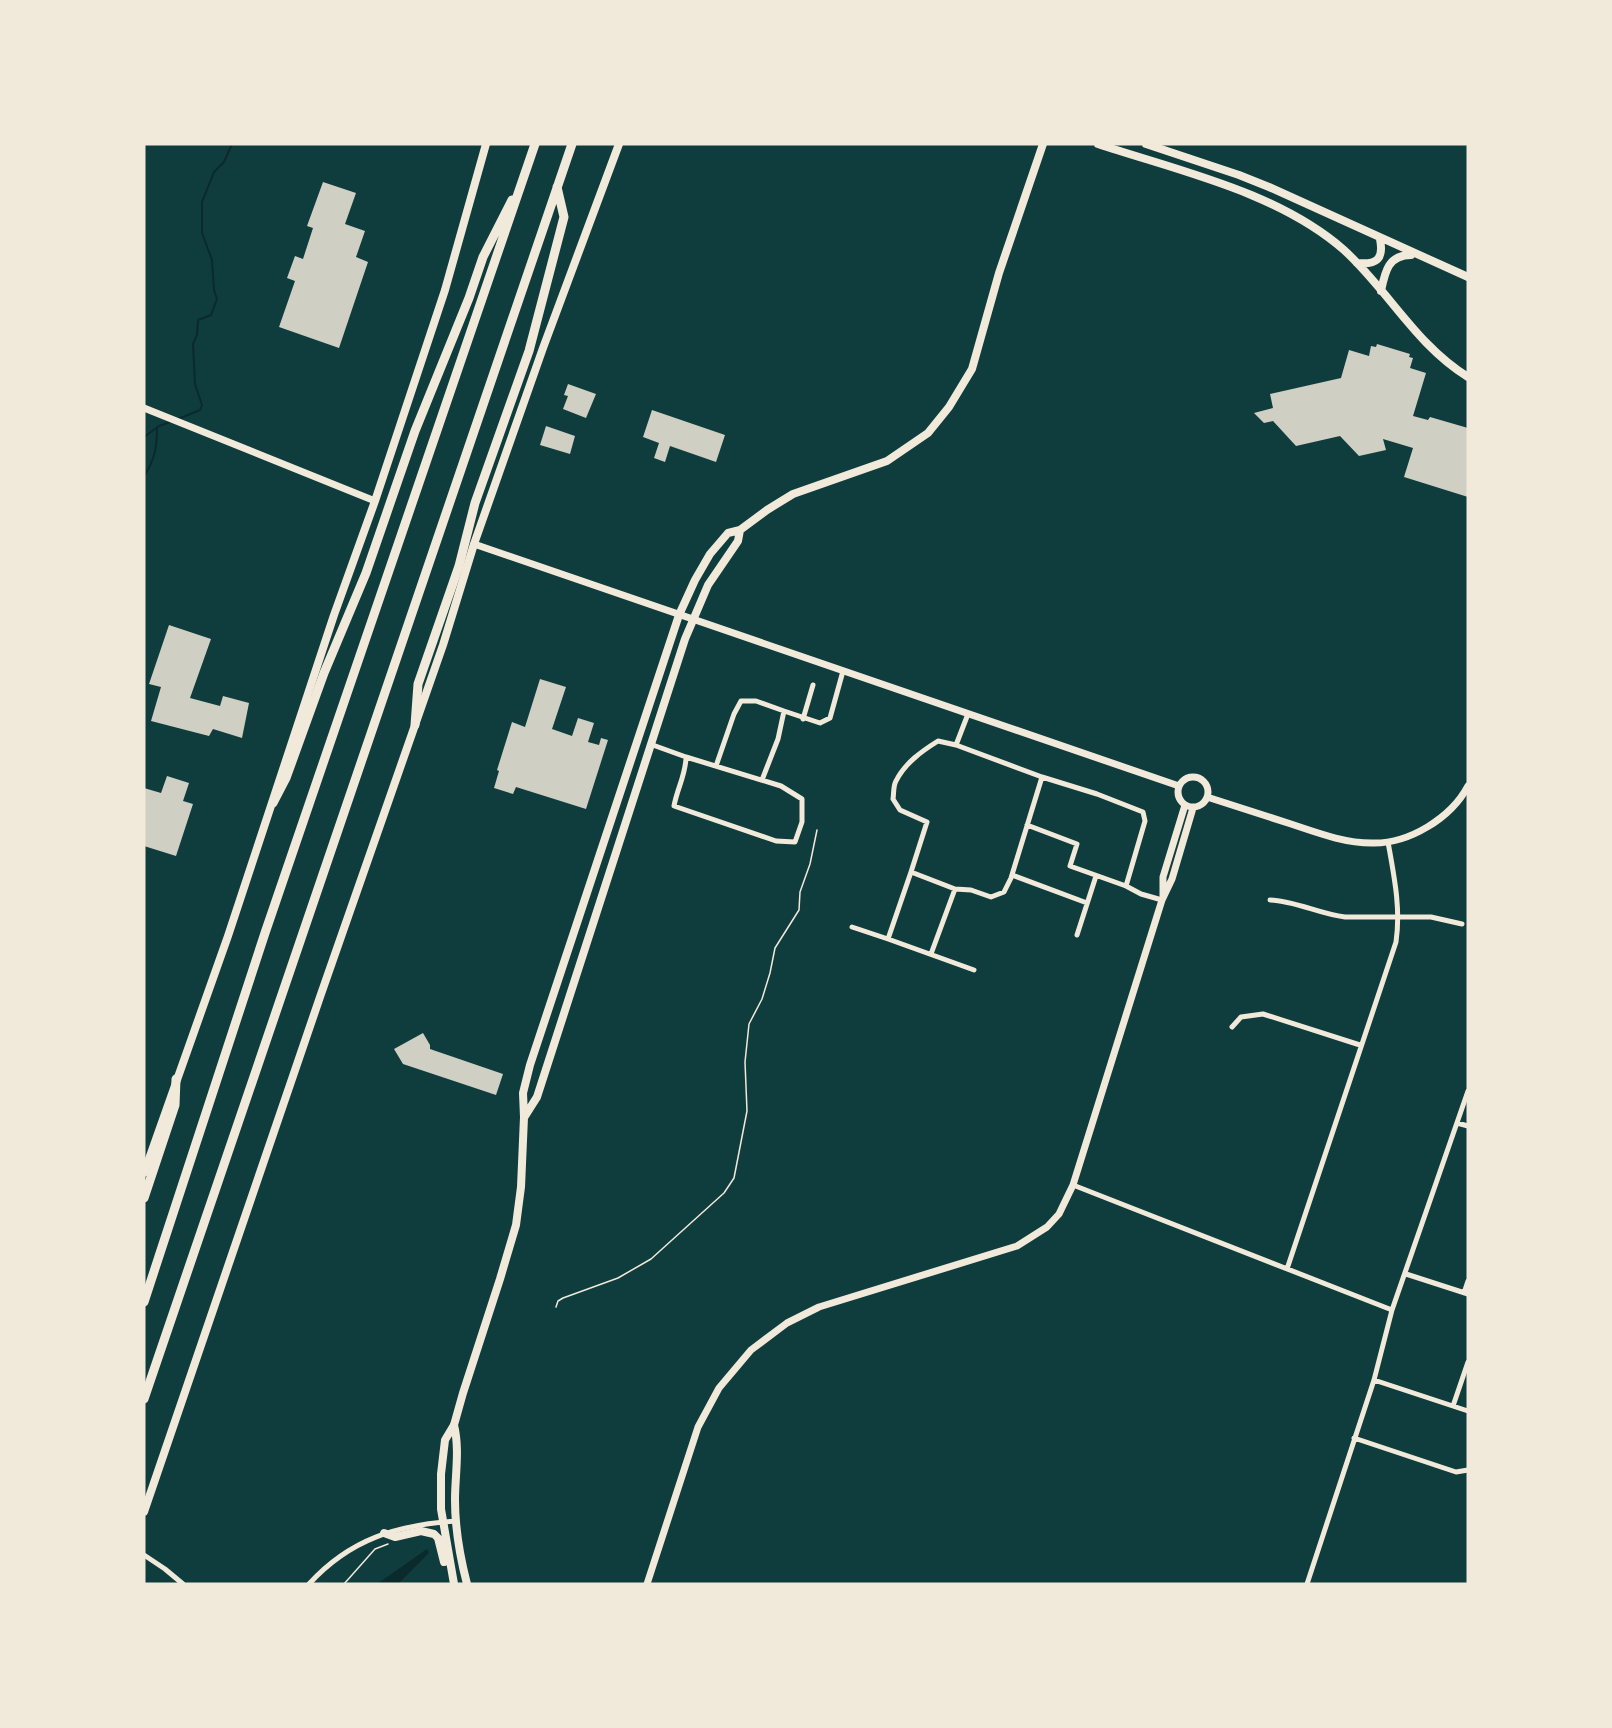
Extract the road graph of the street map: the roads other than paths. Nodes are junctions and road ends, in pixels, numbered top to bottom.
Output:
1 (486, 144) edge
2 (535, 144) edge
3 (572, 144) edge
4 (619, 144) edge
5 (1043, 144) edge
6 (1098, 144) edge
7 (1146, 144) edge
8 (1223, 169) junction
9 (526, 171) junction
10 (1218, 184) junction
11 (557, 187) junction
12 (1380, 239) junction
13 (1416, 255) junction
14 (1357, 263) junction
15 (1468, 278) edge
16 (1381, 291) junction
17 (1468, 377) edge
18 (144, 408) edge
19 (375, 501) junction
20 (740, 530) junction
21 (474, 544) junction
22 (679, 615) junction
23 (692, 619) junction
24 (843, 671) junction
25 (813, 685) dead end
26 (784, 711) junction
27 (968, 714) junction
28 (803, 719) junction
29 (415, 725) junction
30 (650, 744) junction
31 (956, 745) junction
32 (686, 757) junction
33 (716, 766) junction
34 (1042, 777) junction
35 (762, 780) junction
36 (1179, 786) junction
37 (1468, 786) edge
38 (1208, 797) junction
39 (273, 803) junction
40 (1185, 805) junction
41 (1193, 808) junction
42 (1027, 825) junction
43 (1388, 842) junction
44 (911, 872) junction
45 (1012, 875) junction
46 (1096, 876) junction
47 (1126, 886) junction
48 (956, 889) junction
49 (1162, 899) junction
50 (1270, 900) dead end
51 (1087, 903) junction
52 (1398, 918) junction
53 (1462, 924) dead end
54 (852, 927) dead end
55 (1077, 935) dead end
56 (888, 939) junction
57 (931, 954) junction
58 (974, 970) dead end
59 (1232, 1027) dead end
60 (1360, 1045) junction
61 (176, 1079) junction
62 (1468, 1091) edge
63 (524, 1117) junction
64 (1457, 1123) junction
65 (1468, 1126) edge
66 (146, 1158) edge
67 (144, 1173) edge
68 (1073, 1185) junction
69 (144, 1198) edge
70 (1287, 1269) junction
71 (1406, 1274) junction
72 (1468, 1281) edge
73 (1466, 1293) edge
74 (144, 1302) edge
75 (1392, 1310) junction
76 (1468, 1362) edge
77 (1374, 1380) junction
78 (144, 1399) edge
79 (1453, 1406) junction
80 (1468, 1411) edge
81 (454, 1425) junction
82 (1354, 1438) junction
83 (1468, 1470) edge
84 (144, 1512) edge
85 (456, 1521) junction
86 (444, 1522) junction
87 (384, 1533) junction
88 (144, 1555) edge
89 (183, 1584) edge
90 (309, 1584) edge
91 (452, 1584) edge
92 (467, 1584) edge
93 (647, 1584) edge
94 (1307, 1584) edge

1 - 19 main road
2 - 9 highway
3 - 11 highway
4 - 21 main road
5 - 20 main road
6 - 10 main road
7 - 8 main road
8 - 10 main road
8 - 12 main road
9 - 39 highway
9 - 74 highway
10 - 14 main road
11 - 29 highway
11 - 78 highway
12 - 13 main road
12 - 14 main road
13 - 15 main road
13 - 16 main road
14 - 16 main road
16 - 17 main road
18 - 19 street
19 - 39 main road
20 - 22 main road
20 - 23 main road
21 - 22 street
21 - 29 main road
22 - 23 street
22 - 63 main road
23 - 24 street
23 - 30 main road
24 - 27 street
24 - 28 street
25 - 28 street
26 - 28 street
26 - 33 street
26 - 35 street
27 - 31 street
27 - 36 street
29 - 84 main road
30 - 32 street
30 - 63 main road
31 - 34 street
31 - 44 street
32 - 33 street
32 - 35 street
33 - 35 street
34 - 42 street
34 - 47 street
36 - 38 street
36 - 40 street
37 - 43 street
38 - 41 street
38 - 43 street
39 - 61 main road
40 - 41 street
40 - 49 street
41 - 49 street
42 - 45 street
42 - 46 street
43 - 52 street
44 - 48 street
44 - 56 street
45 - 48 street
45 - 51 street
46 - 47 street
46 - 51 street
47 - 49 street
48 - 57 street
49 - 68 street
50 - 52 street
51 - 55 street
52 - 53 street
52 - 60 street
54 - 56 street
56 - 57 street
57 - 58 street
59 - 60 street
60 - 70 street
61 - 66 main road
61 - 69 highway
62 - 64 street
63 - 81 main road
64 - 65 street
64 - 71 street
66 - 67 main road
68 - 70 street
68 - 93 street
70 - 75 street
71 - 73 street
71 - 75 street
72 - 73 street
75 - 77 street
76 - 79 street
77 - 79 street
77 - 82 street
79 - 80 street
81 - 85 main road
81 - 86 main road
82 - 83 street
82 - 94 street
85 - 86 street
85 - 92 main road
86 - 87 street
86 - 91 main road
87 - 90 street
87 - 91 main road
88 - 89 street

